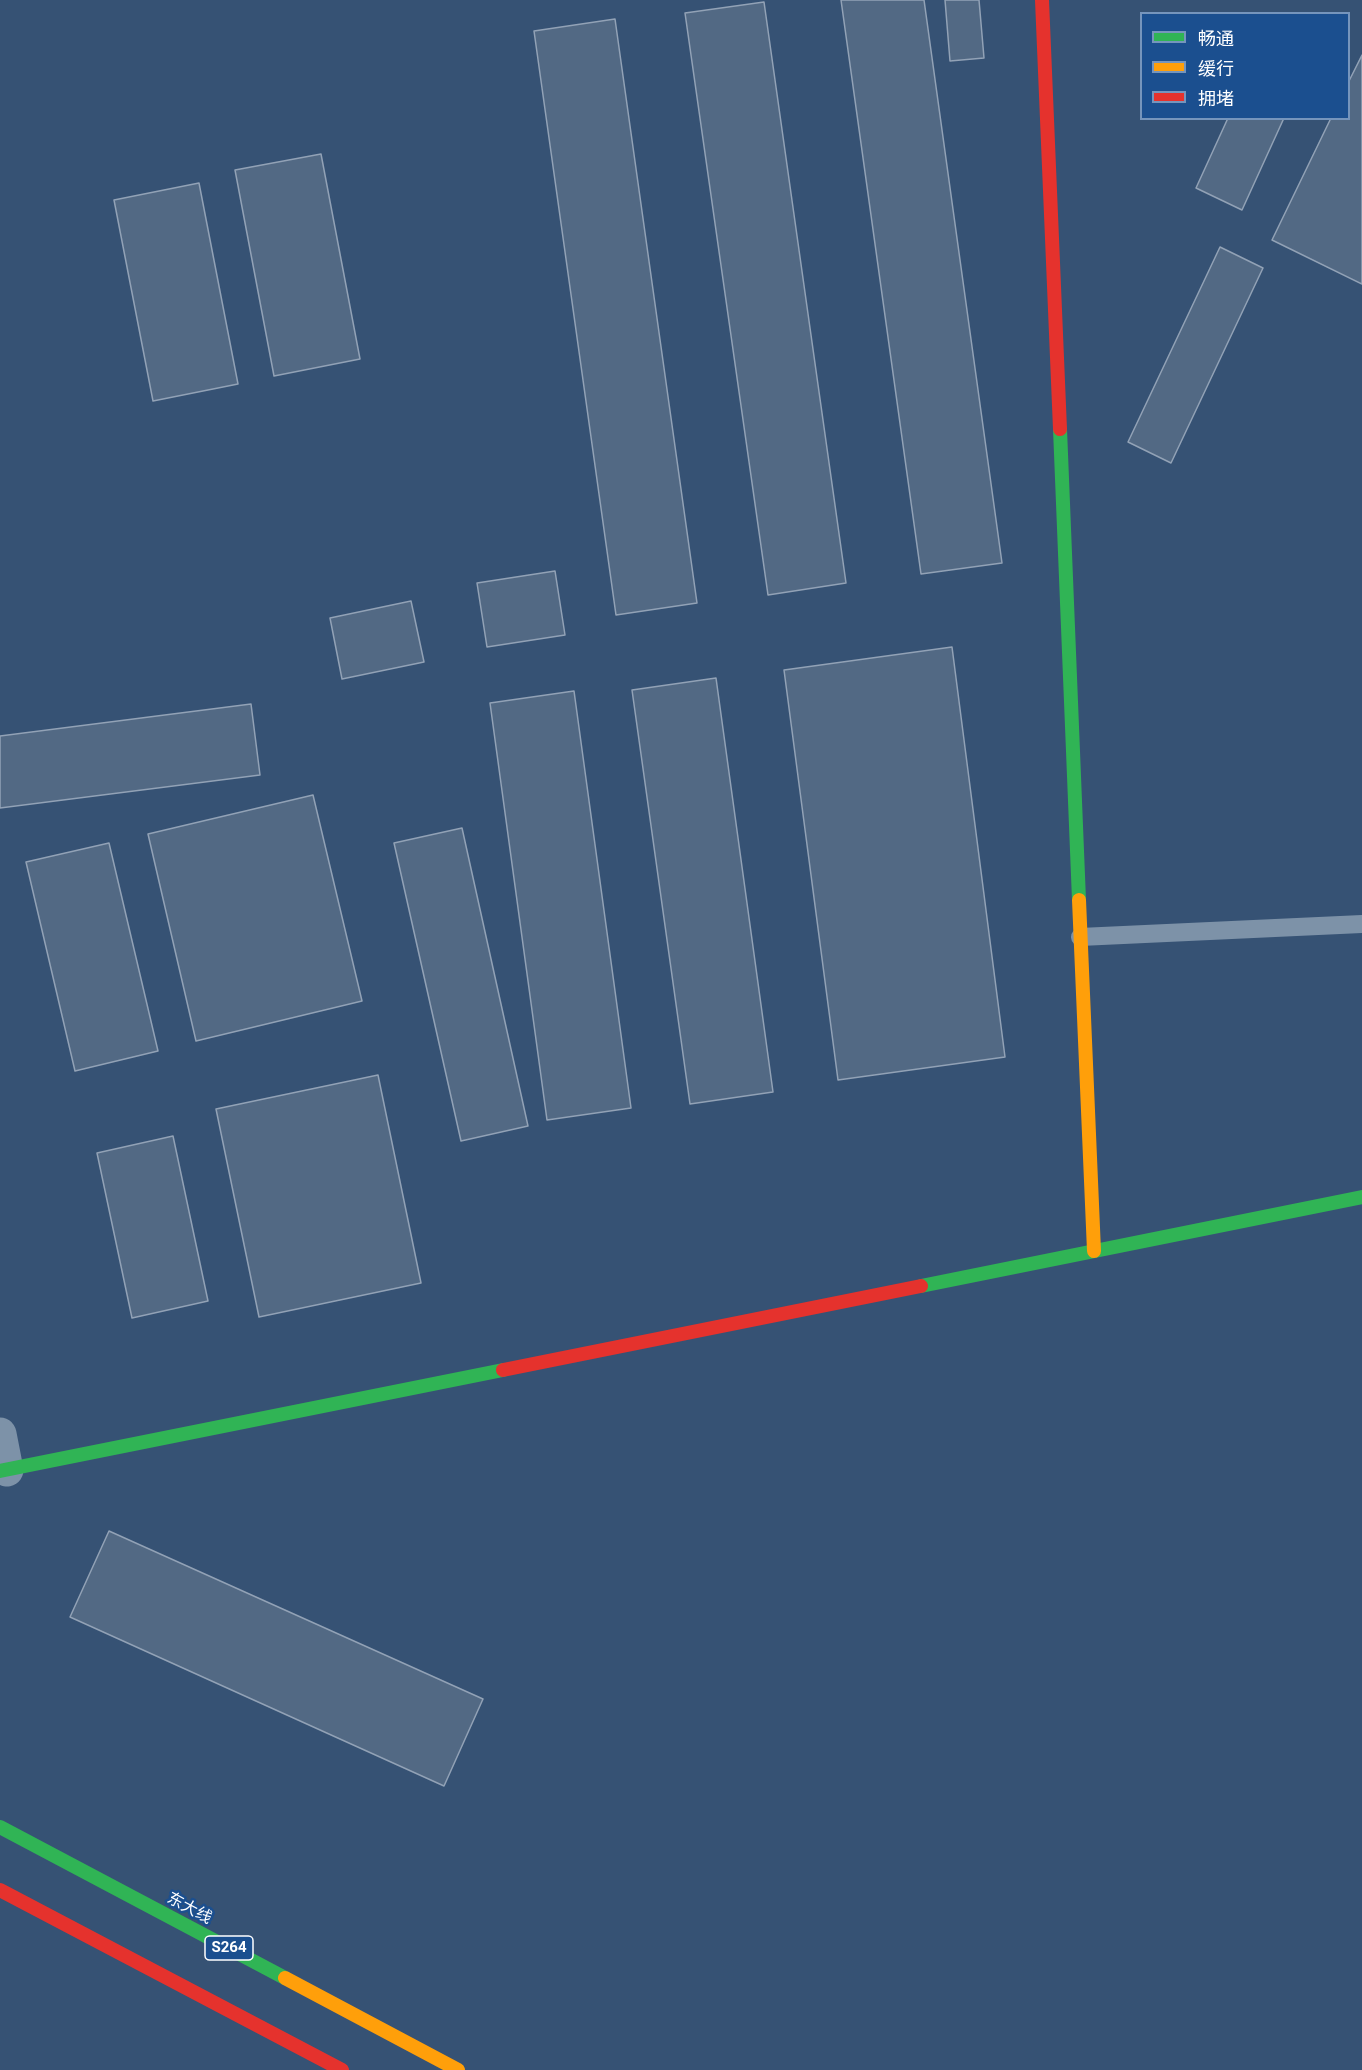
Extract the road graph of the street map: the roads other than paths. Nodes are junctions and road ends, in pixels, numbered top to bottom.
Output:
1 (1042, 0) edge
2 (1362, 924) edge
3 (1080, 937) junction
4 (1362, 1197) edge
5 (1094, 1251) junction
6 (0, 1434) edge
7 (4, 1471) edge
8 (0, 1827) edge
9 (0, 1890) edge
10 (342, 2070) edge
11 (458, 2070) edge

1 - 3 street
2 - 3 lane
3 - 5 street
4 - 5 street
5 - 7 street
6 - 7 street
8 - 11 street, 东大线 / S264
9 - 10 street

